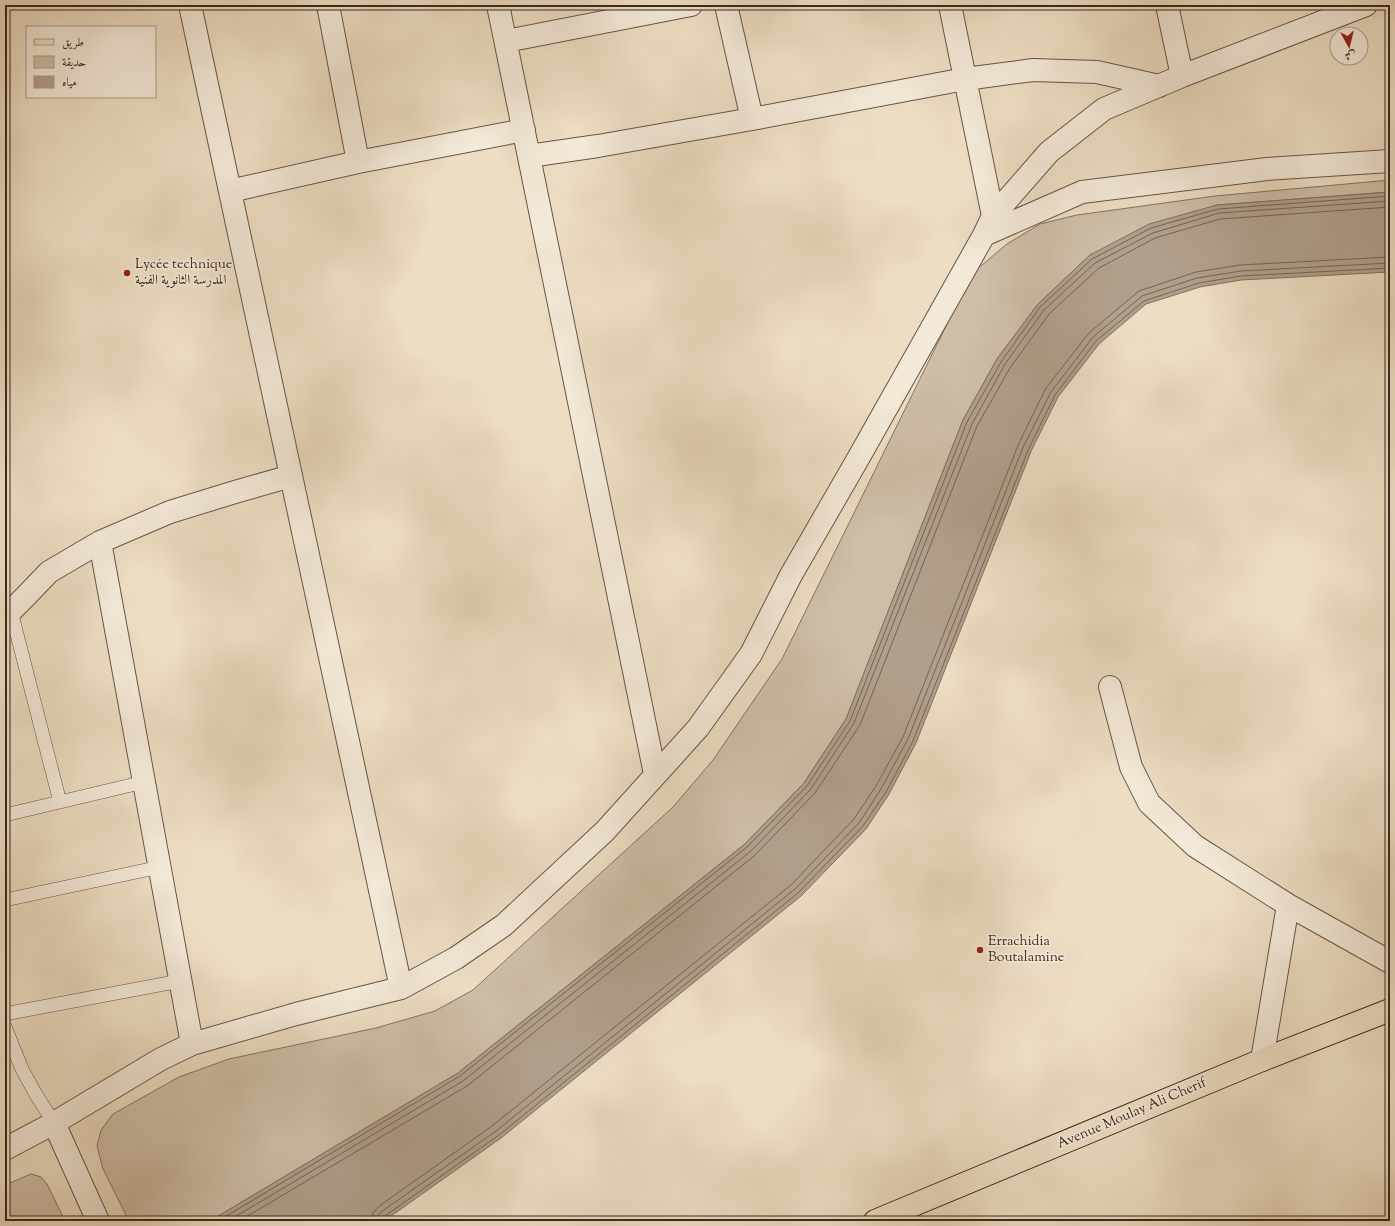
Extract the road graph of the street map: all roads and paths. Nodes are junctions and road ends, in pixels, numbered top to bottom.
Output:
1 (190, 5) edge
2 (328, 5) edge
3 (498, 5) edge
4 (691, 5) edge
5 (726, 5) edge
6 (950, 5) edge
7 (1167, 5) edge
8 (1352, 8) edge
9 (506, 41) junction
10 (1182, 76) junction
11 (965, 79) junction
12 (1159, 86) junction
13 (752, 119) junction
14 (524, 130) junction
15 (529, 156) junction
16 (1390, 161) edge
17 (358, 162) junction
18 (230, 191) junction
19 (988, 225) junction
20 (291, 476) junction
21 (100, 542) junction
22 (8, 613) edge
23 (1110, 687) dead end
24 (655, 774) junction
25 (144, 782) junction
26 (60, 802) junction
27 (5, 815) edge
28 (160, 867) junction
29 (5, 900) edge
30 (1288, 905) junction
31 (1390, 962) edge
32 (180, 981) junction
33 (401, 988) junction
34 (1390, 1010) edge
35 (5, 1014) edge
36 (5, 1027) edge
37 (192, 1044) junction
38 (1262, 1060) junction
39 (54, 1123) junction
40 (5, 1149) edge
41 (98, 1221) edge
42 (875, 1221) edge

1 - 18 street
2 - 17 street
3 - 9 street
4 - 9 street
5 - 13 street
6 - 11 street
7 - 10 street
8 - 10 street
9 - 14 street
10 - 12 street
11 - 12 street
11 - 13 street
11 - 19 street
12 - 19 street
13 - 15 street
14 - 15 street
14 - 17 street
15 - 24 street
16 - 19 street
17 - 18 street
18 - 20 street
19 - 24 street
20 - 21 street
20 - 33 street
21 - 22 street
21 - 25 street
22 - 26 lane
23 - 30 street
24 - 33 street
25 - 26 lane
25 - 28 street
26 - 27 lane
28 - 29 lane
28 - 32 street
30 - 31 street
30 - 38 street
32 - 35 lane
32 - 37 street
33 - 37 street
34 - 38 main road, Avenue Moulay Ali Cherif
36 - 39 lane
37 - 39 street
38 - 42 main road, Avenue Moulay Ali Cherif
39 - 40 street
39 - 41 street

